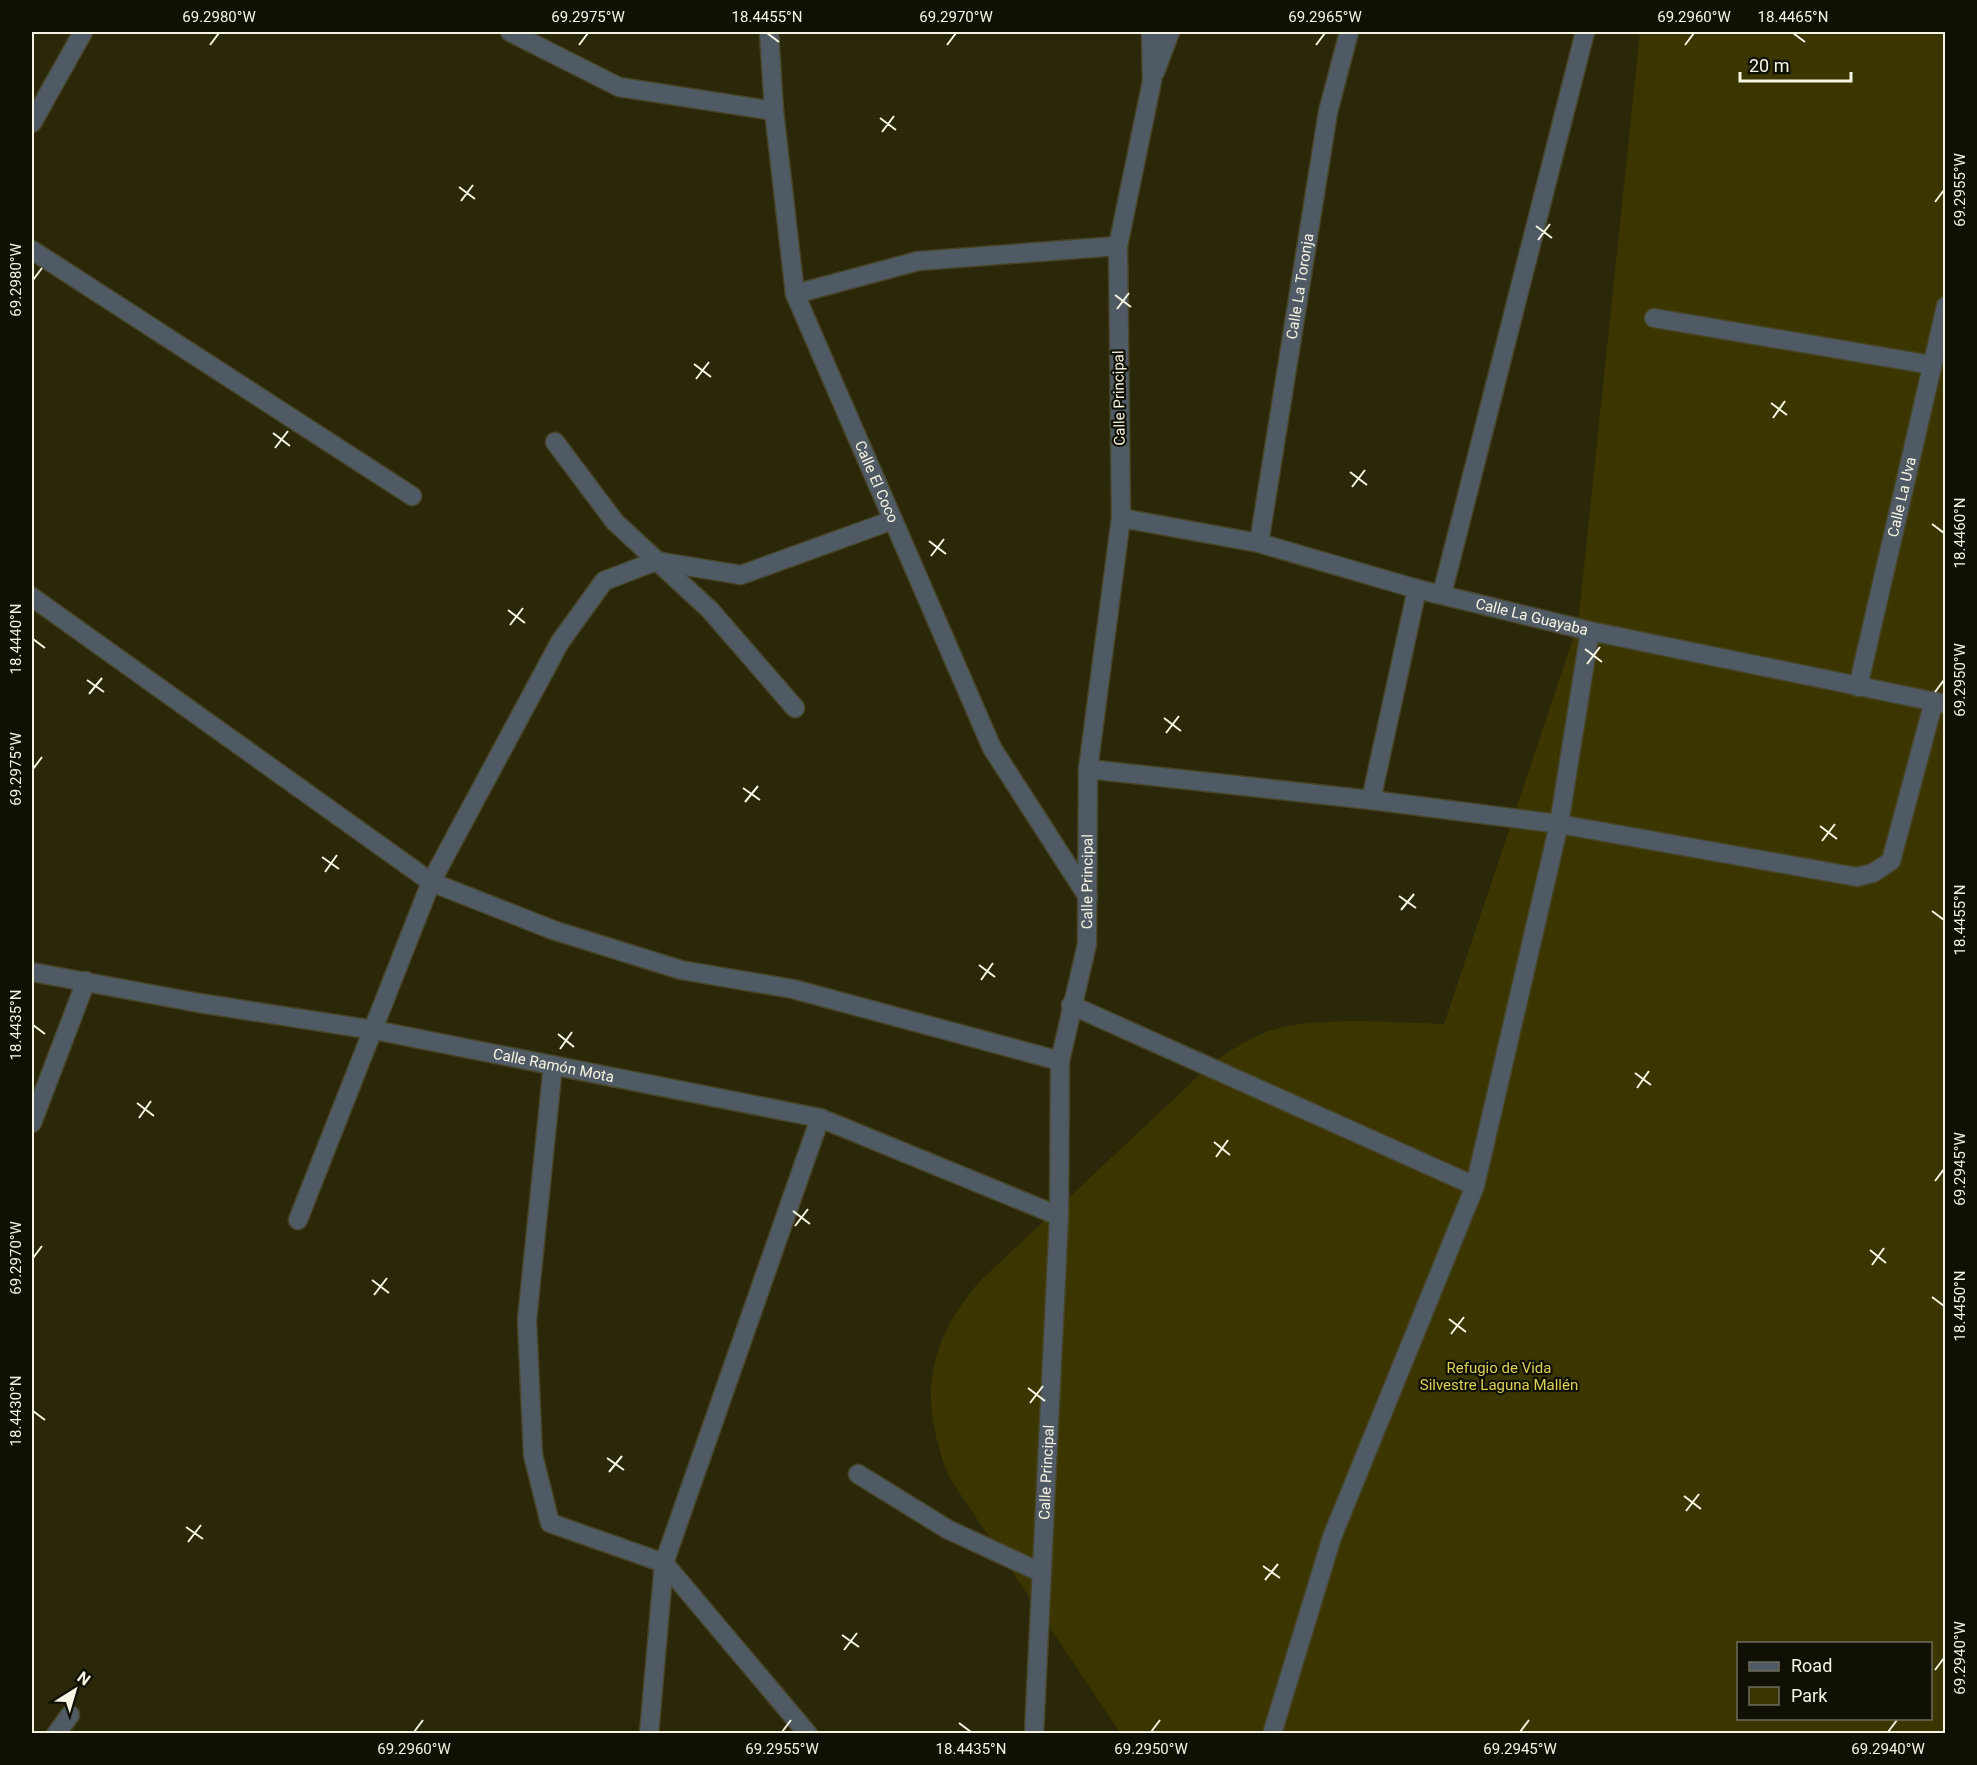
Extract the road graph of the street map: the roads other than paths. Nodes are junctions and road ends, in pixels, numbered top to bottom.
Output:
1 (83, 32) edge
2 (510, 32) edge
3 (770, 32) edge
4 (1151, 32) edge
5 (1170, 32) edge
6 (1349, 32) edge
7 (1585, 32) edge
8 (1152, 81) junction
9 (774, 111) junction
10 (32, 123) edge
11 (1118, 246) junction
12 (32, 250) edge
13 (795, 294) junction
14 (1946, 306) edge
15 (1654, 318) dead end
16 (1932, 365) junction
17 (555, 442) dead end
18 (412, 496) dead end
19 (1120, 518) junction
20 (893, 520) junction
21 (1259, 543) junction
22 (656, 561) junction
23 (1417, 589) junction
24 (1443, 594) junction
25 (32, 597) edge
26 (1590, 632) junction
27 (1858, 687) junction
28 (1940, 702) edge
29 (795, 708) dead end
30 (1089, 769) junction
31 (1371, 800) junction
32 (1559, 824) junction
33 (431, 882) junction
34 (1088, 897) junction
35 (32, 972) edge
36 (86, 981) junction
37 (1071, 1005) junction
38 (374, 1030) junction
39 (1060, 1061) junction
40 (553, 1065) junction
41 (820, 1118) junction
42 (32, 1123) edge
43 (1475, 1186) junction
44 (1059, 1216) junction
45 (298, 1220) dead end
46 (858, 1474) dead end
47 (664, 1563) junction
48 (1042, 1573) junction
49 (70, 1715) dead end
50 (56, 1734) edge
51 (649, 1734) edge
52 (808, 1734) edge
53 (1034, 1734) edge
54 (1272, 1734) edge

1 - 10 street
2 - 9 street
3 - 9 street, Calle El Coco
4 - 8 street, Calle Principal
5 - 8 street
6 - 21 street, Calle La Toronja
7 - 24 street
8 - 11 street, Calle Principal
9 - 13 street, Calle El Coco
11 - 13 street
11 - 19 street, Calle Principal
12 - 18 street
13 - 20 street, Calle El Coco
14 - 16 street, Calle La Uva
15 - 16 street
16 - 27 street, Calle La Uva
17 - 22 street
19 - 21 street, Calle La Guayaba
19 - 30 street, Calle Principal
20 - 22 street
20 - 34 street, Calle El Coco
21 - 23 street, Calle La Guayaba
22 - 29 street
22 - 33 street
23 - 24 street, Calle La Guayaba
23 - 31 street
24 - 26 street, Calle La Guayaba
25 - 33 street
26 - 27 street, Calle La Guayaba
26 - 32 street
27 - 28 street, Calle La Guayaba
28 - 32 street
30 - 31 street
30 - 34 street, Calle Principal
31 - 32 street
32 - 43 street
33 - 38 street
33 - 39 street
34 - 37 street, Calle Principal
35 - 36 street, Calle Ramón Mota
36 - 38 street, Calle Ramón Mota
36 - 42 street
37 - 39 street, Calle Principal
37 - 43 street
38 - 40 street, Calle Ramón Mota
38 - 45 street
39 - 44 street, Calle Principal
40 - 41 street, Calle Ramón Mota
40 - 47 street
41 - 44 street, Calle Ramón Mota
41 - 47 street
43 - 54 street
44 - 48 street, Calle Principal
46 - 48 street
47 - 51 street
47 - 52 street
48 - 53 street, Calle Principal
49 - 50 street

